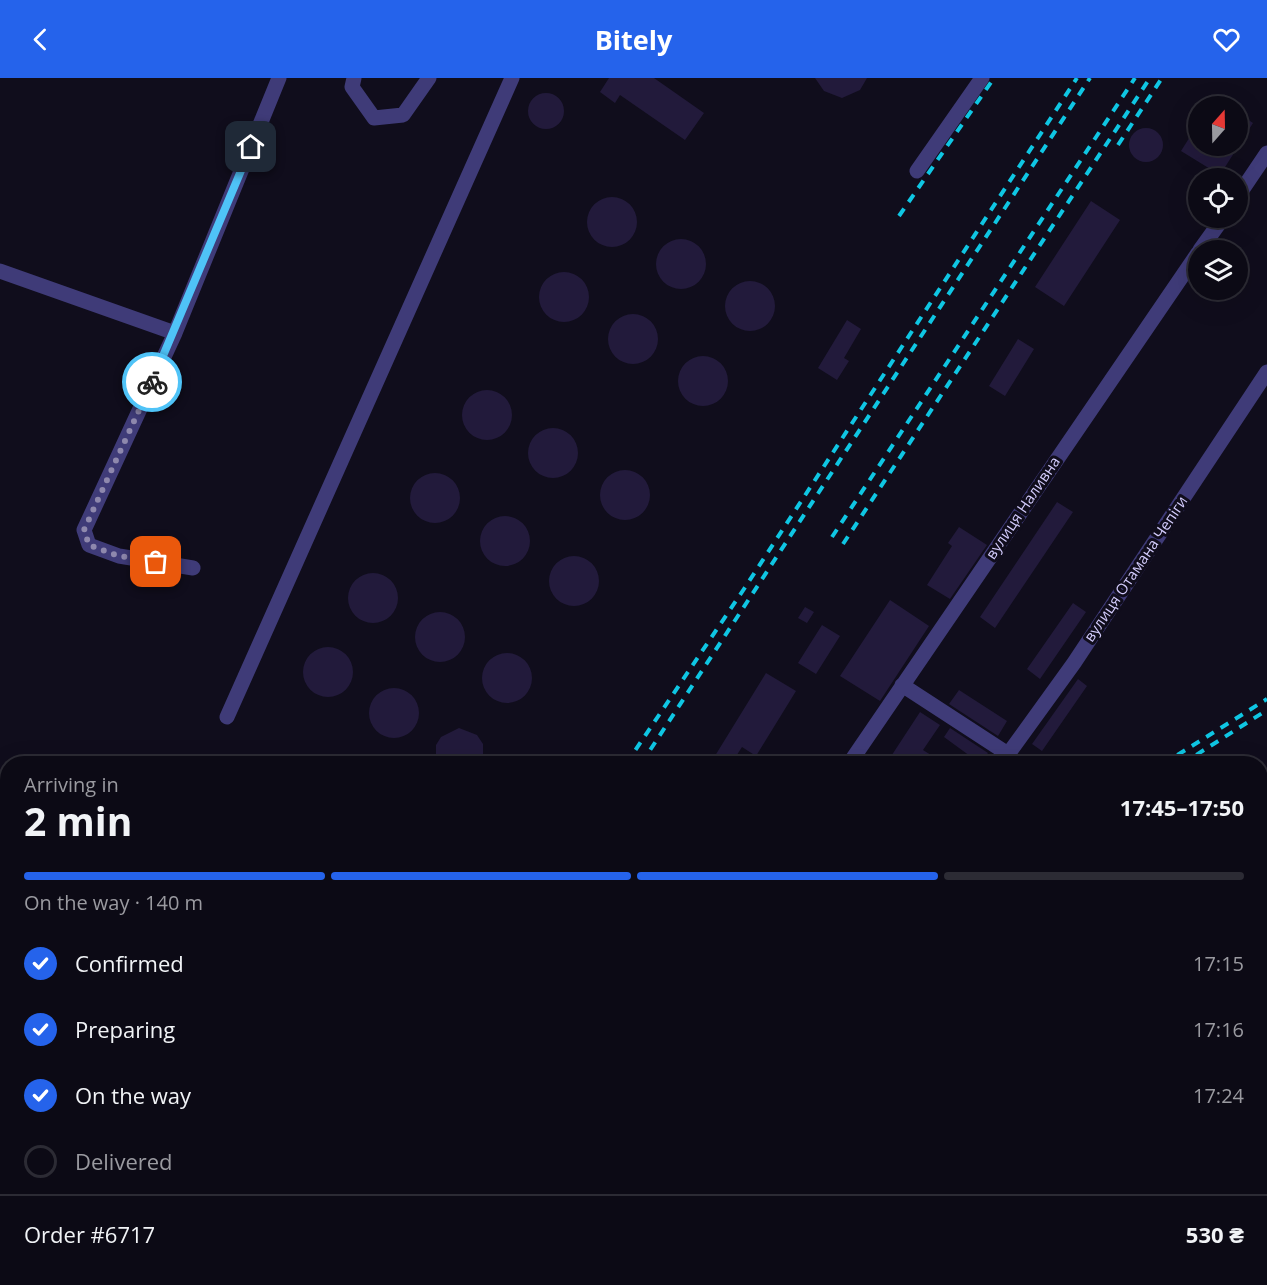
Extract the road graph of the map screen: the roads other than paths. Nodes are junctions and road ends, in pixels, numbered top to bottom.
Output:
1 (354, 78) edge
2 (429, 78) edge
3 (512, 78) edge
4 (982, 78) edge
5 (272, 80) edge
6 (1267, 153) edge
7 (917, 171) dead end
8 (1248, 181) edge
9 (1188, 268) edge
10 (0, 271) edge
11 (175, 333) junction
12 (1267, 372) edge
13 (193, 568) dead end
14 (902, 685) junction
15 (227, 717) dead end
16 (854, 756) edge
17 (1001, 756) edge
18 (1007, 756) edge

1 - 2 street
3 - 15 street
4 - 7 street
5 - 11 street
6 - 8 street
9 - 14 street, вулиця Наливна
10 - 11 street
11 - 13 street
12 - 18 street, вулиця Отамана Чепіги
14 - 16 street, вулиця Наливна
14 - 17 street

